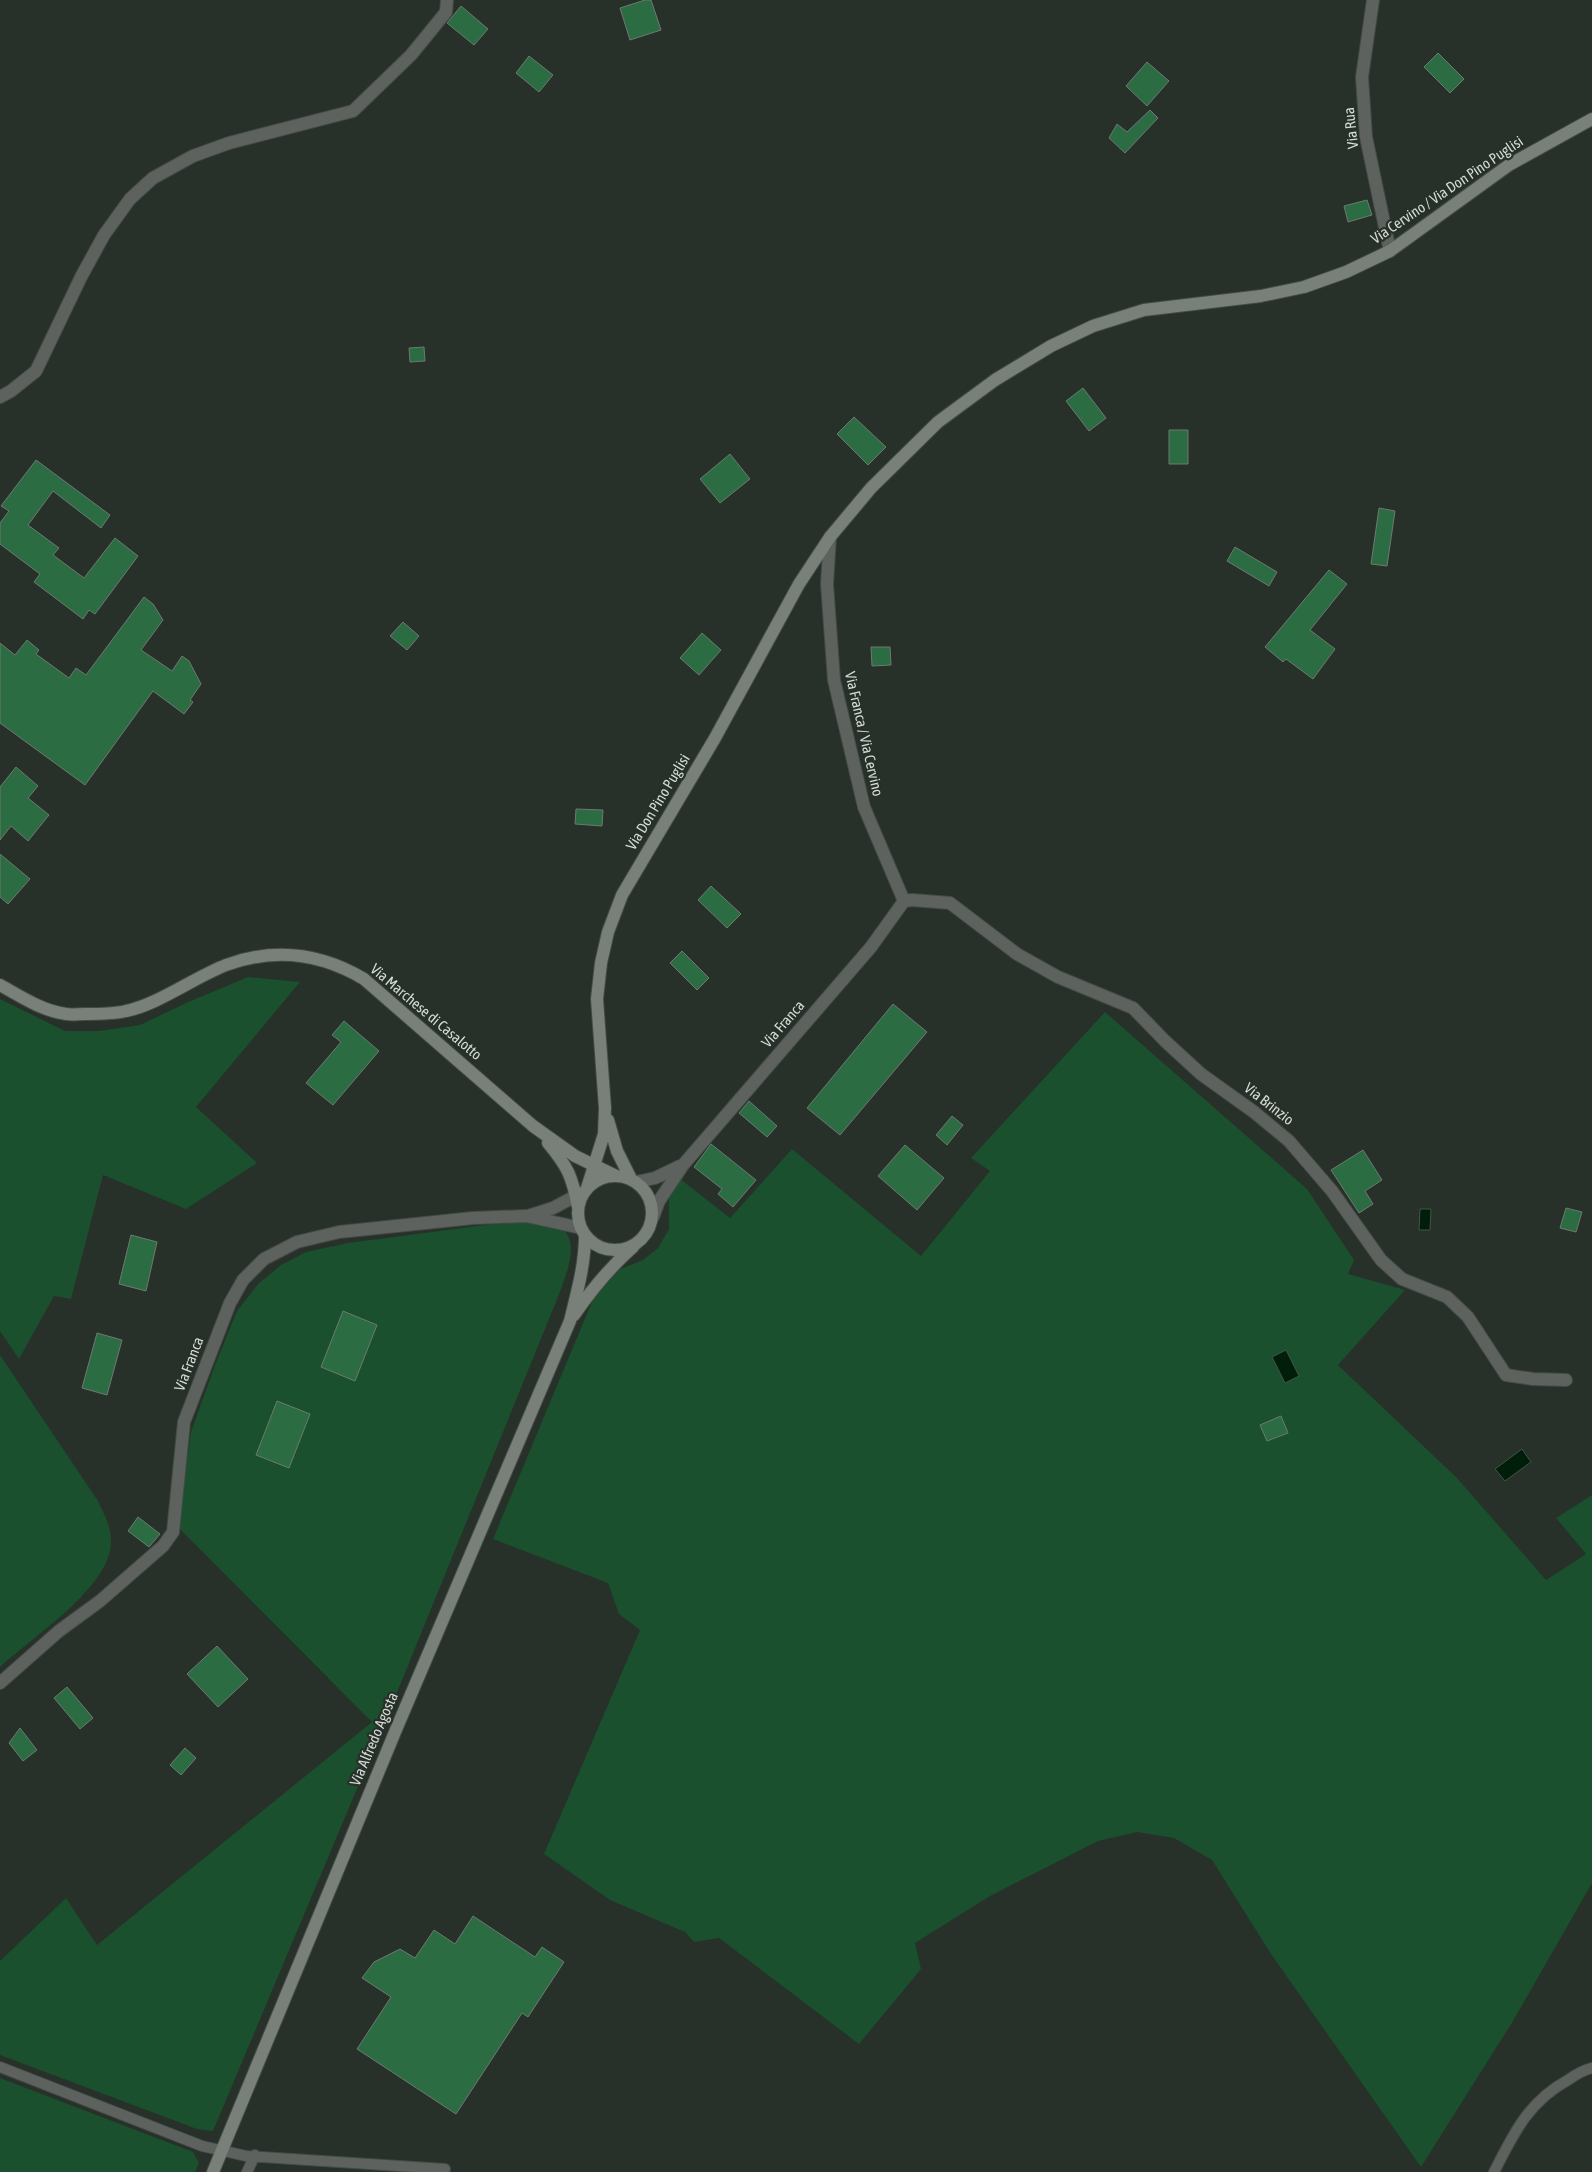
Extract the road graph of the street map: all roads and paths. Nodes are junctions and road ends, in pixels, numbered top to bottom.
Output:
1 (1373, 0) edge
2 (447, 1) edge
3 (1592, 119) edge
4 (1390, 251) junction
5 (0, 397) edge
6 (830, 537) junction
7 (904, 901) junction
8 (0, 985) edge
9 (605, 1108) junction
10 (533, 1126) junction
11 (683, 1165) junction
12 (595, 1167) junction
13 (570, 1174) junction
14 (616, 1176) junction
15 (633, 1180) junction
16 (582, 1196) junction
17 (554, 1208) junction
18 (526, 1216) junction
19 (652, 1217) junction
20 (583, 1231) junction
21 (636, 1245) junction
22 (570, 1321) junction
23 (1566, 1380) dead end
24 (0, 1683) edge
25 (0, 2067) edge
26 (1592, 2068) edge
27 (222, 2150) junction
28 (255, 2155) junction
29 (444, 2169) dead end
30 (213, 2172) edge
31 (247, 2172) edge
32 (1494, 2172) edge

1 - 4 street, Via Rua
2 - 5 street
3 - 4 street, Via Cervino / Via Don Pino Puglisi
4 - 6 street, Via Cervino / Via Don Pino Puglisi
6 - 7 street, Via Franca / Via Cervino
6 - 9 street, Via Don Pino Puglisi
7 - 11 street, Via Franca
7 - 23 street, Via Brinzio
8 - 10 street, Via Marchese di Casalotto
9 - 12 street
9 - 15 street
10 - 12 street
10 - 13 street
11 - 15 street
11 - 19 street, Via Franca
12 - 14 street
12 - 16 street
13 - 16 street
13 - 17 street
14 - 15 street
14 - 16 street
15 - 19 street
16 - 17 street
16 - 20 street
17 - 18 street
18 - 20 street
18 - 24 street, Via Franca
19 - 21 street
20 - 21 street
20 - 22 street, Via Alfredo Agosta
21 - 22 street, Via Alfredo Agosta
22 - 27 street, Via Alfredo Agosta
25 - 27 lane
26 - 32 lane
27 - 28 lane
27 - 30 street, Via Alfredo Agosta
28 - 29 lane
28 - 31 lane

